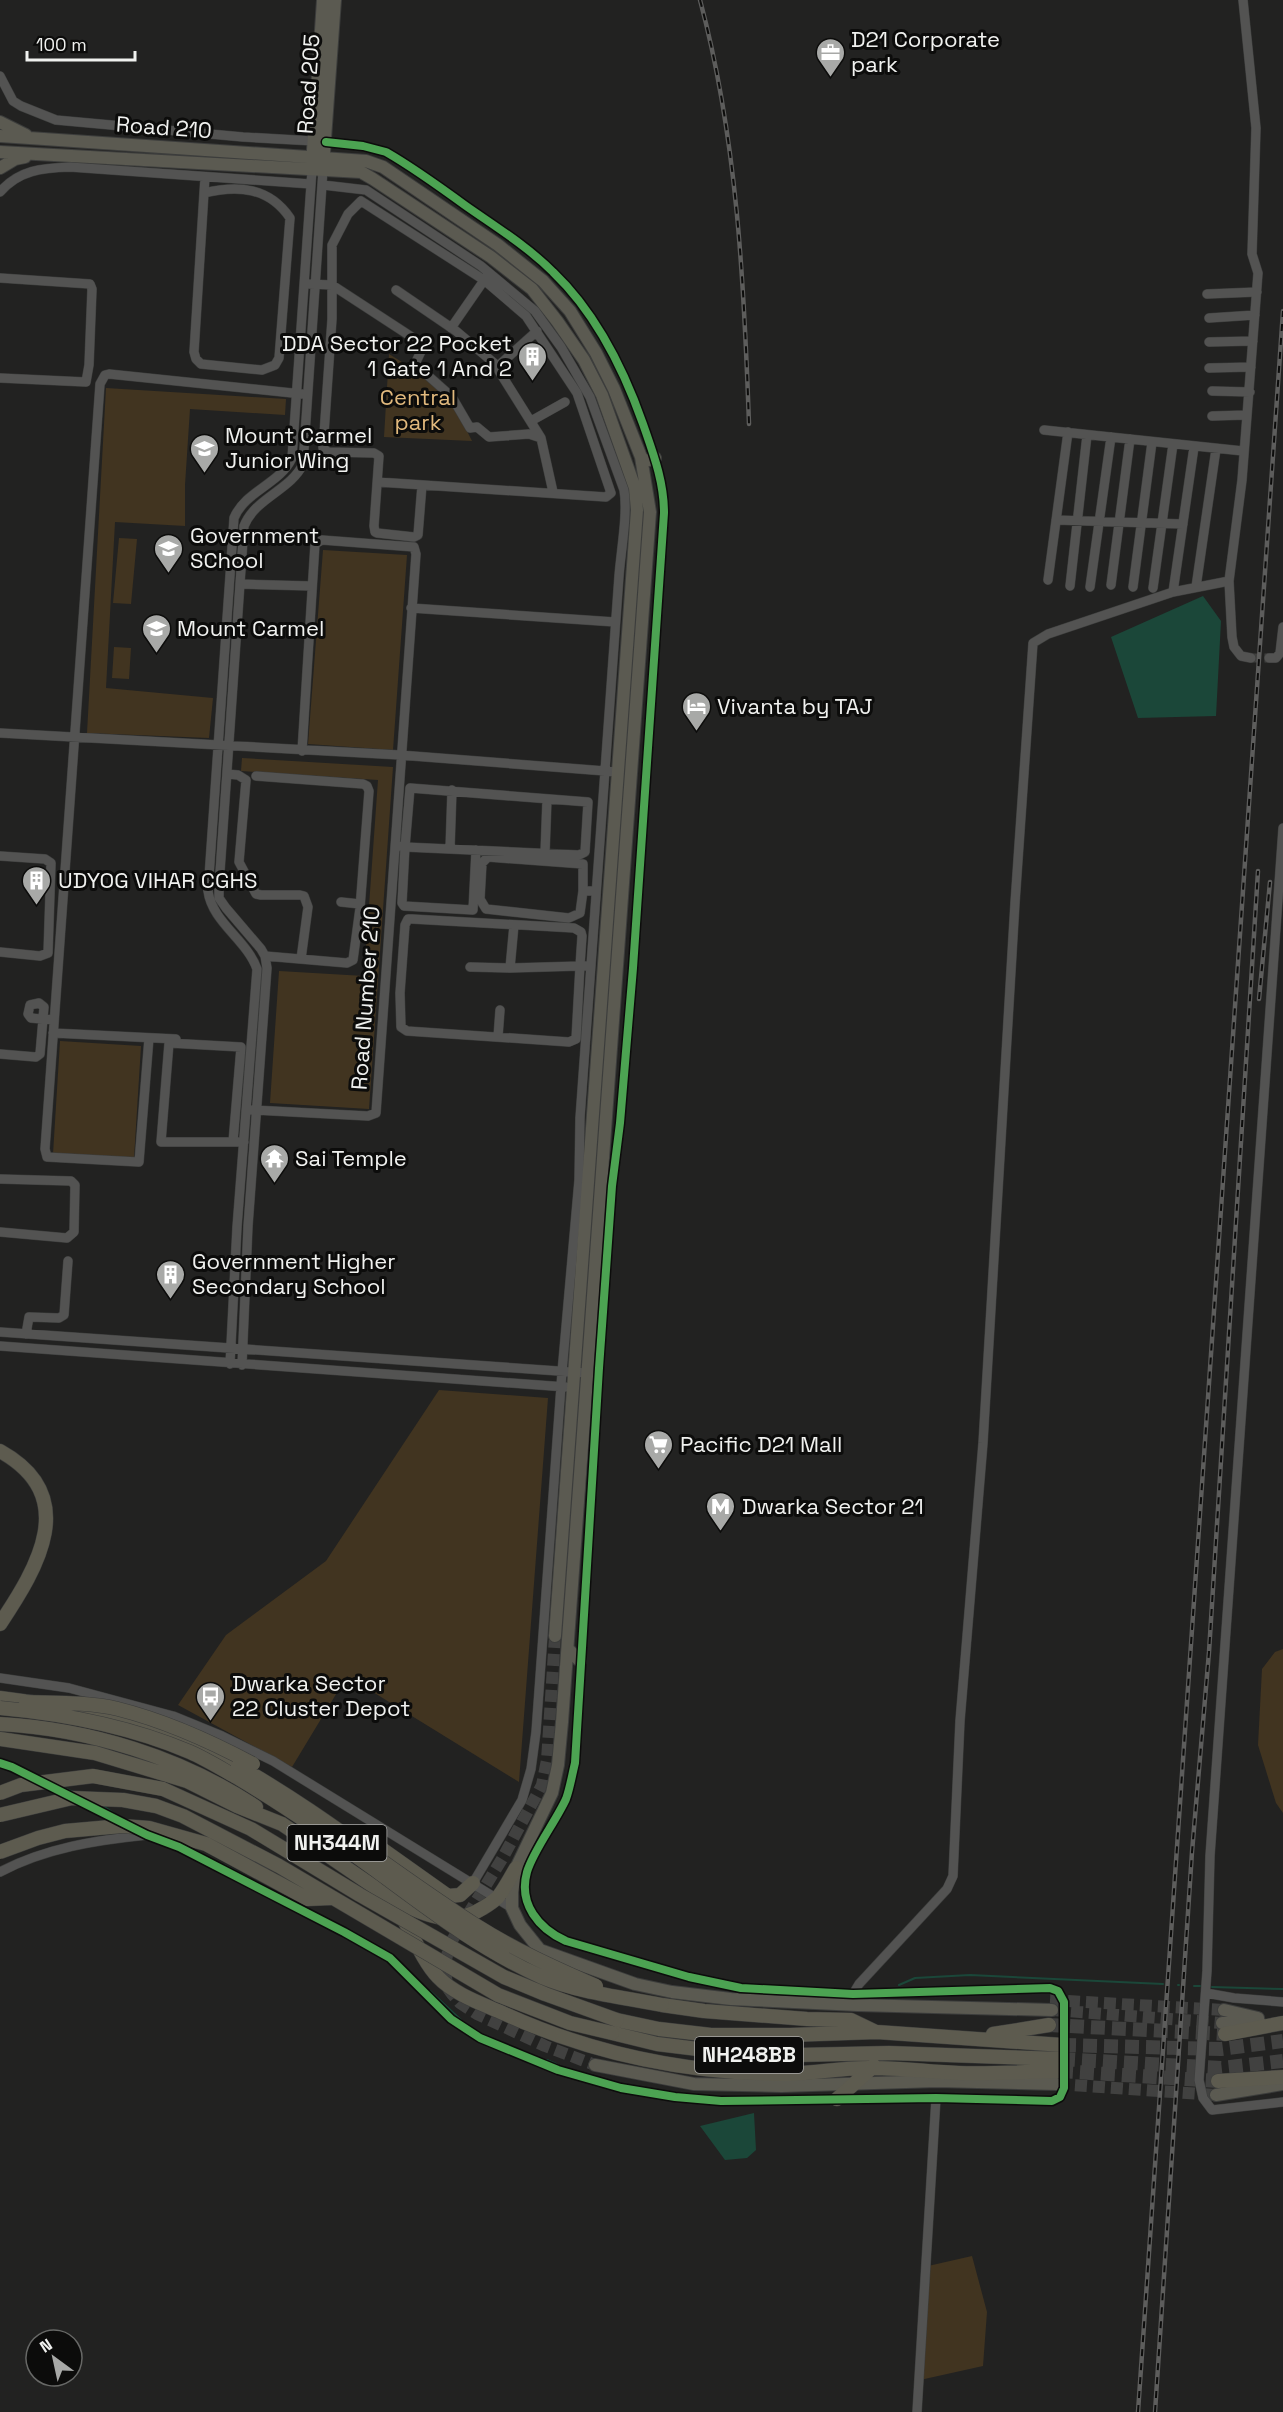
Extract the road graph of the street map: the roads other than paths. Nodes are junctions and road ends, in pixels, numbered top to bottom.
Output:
1 (323, 0) edge
2 (335, 0) edge
3 (1243, 0) edge
4 (0, 76) edge
5 (0, 122) edge
6 (0, 136) edge
7 (34, 139) junction
8 (320, 141) junction
9 (0, 152) edge
10 (35, 154) junction
11 (318, 164) junction
12 (0, 168) edge
13 (205, 177) junction
14 (216, 178) junction
15 (311, 184) junction
16 (323, 185) junction
17 (214, 191) junction
18 (0, 192) edge
19 (204, 193) junction
20 (497, 262) junction
21 (487, 276) junction
22 (0, 278) edge
23 (304, 284) junction
24 (315, 284) junction
25 (332, 285) junction
26 (396, 290) dead end
27 (1257, 292) junction
28 (1208, 294) dead end
29 (1255, 315) junction
30 (1209, 318) dead end
31 (451, 328) junction
32 (537, 331) junction
33 (1253, 341) junction
34 (1209, 342) dead end
35 (497, 367) junction
36 (1251, 367) junction
37 (1209, 368) dead end
38 (0, 378) edge
39 (1212, 391) dead end
40 (1250, 392) junction
41 (296, 393) junction
42 (307, 394) junction
43 (565, 402) dead end
44 (1246, 415) junction
45 (1212, 416) dead end
46 (531, 421) junction
47 (1044, 430) dead end
48 (1068, 432) junction
49 (1087, 435) junction
50 (1111, 437) junction
51 (541, 438) junction
52 (1130, 440) junction
53 (1152, 442) junction
54 (1173, 444) junction
55 (1244, 446) junction
56 (1194, 447) junction
57 (1216, 449) junction
58 (655, 458) junction
59 (642, 462) junction
60 (378, 482) junction
61 (422, 485) junction
62 (630, 489) junction
63 (553, 492) junction
64 (611, 493) junction
65 (1056, 520) junction
66 (1076, 521) junction
67 (1098, 521) junction
68 (1119, 521) junction
69 (1142, 522) junction
70 (1163, 524) junction
71 (1183, 524) junction
72 (1048, 580) dead end
73 (1229, 581) junction
74 (240, 584) junction
75 (1111, 585) dead end
76 (312, 586) junction
77 (1070, 586) dead end
78 (1089, 586) dead end
79 (1133, 587) dead end
80 (1196, 587) junction
81 (1153, 588) dead end
82 (1173, 592) junction
83 (411, 608) junction
84 (615, 622) junction
85 (1283, 627) edge
86 (1251, 658) dead end
87 (1269, 658) dead end
88 (0, 733) edge
89 (73, 738) junction
90 (217, 747) junction
91 (229, 747) junction
92 (302, 751) junction
93 (400, 755) junction
94 (604, 771) junction
95 (618, 772) junction
96 (227, 774) junction
97 (255, 776) dead end
98 (452, 790) junction
99 (547, 800) junction
100 (588, 826) junction
101 (601, 826) junction
102 (1283, 828) edge
103 (394, 846) junction
104 (405, 847) junction
105 (450, 849) junction
106 (476, 850) junction
107 (545, 853) junction
108 (0, 856) edge
109 (583, 891) junction
110 (596, 891) junction
111 (341, 902) dead end
112 (360, 904) junction
113 (514, 925) junction
114 (0, 952) edge
115 (265, 956) junction
116 (301, 959) junction
117 (585, 966) junction
118 (470, 968) dead end
119 (510, 968) junction
120 (500, 1010) dead end
121 (54, 1020) junction
122 (53, 1033) junction
123 (498, 1037) junction
124 (149, 1038) junction
125 (252, 1043) junction
126 (0, 1054) edge
127 (252, 1110) junction
128 (233, 1142) junction
129 (244, 1142) junction
130 (0, 1179) edge
131 (0, 1232) edge
132 (68, 1261) dead end
133 (0, 1332) edge
134 (26, 1334) junction
135 (0, 1346) edge
136 (231, 1348) junction
137 (243, 1349) junction
138 (230, 1364) junction
139 (242, 1365) junction
140 (574, 1372) junction
141 (573, 1387) junction
142 (0, 1451) edge
143 (0, 1624) edge
144 (555, 1636) tunnel mouth
145 (568, 1649) junction
146 (580, 1661) junction
147 (0, 1678) edge
148 (0, 1700) edge
149 (0, 1708) edge
150 (0, 1724) edge
151 (0, 1739) edge
152 (0, 1763) edge
153 (0, 1793) edge
154 (0, 1815) edge
155 (282, 1824) junction
156 (147, 1835) junction
157 (0, 1852) edge
158 (516, 1868) junction
159 (0, 1872) edge
160 (473, 1883) junction
161 (331, 1898) junction
162 (392, 1899) junction
163 (497, 1899) junction
164 (437, 1906) junction
165 (512, 1908) junction
166 (1206, 1993) junction
167 (853, 1994) junction
168 (871, 2000) junction
169 (1283, 2002) edge
170 (1051, 2005) tunnel mouth
171 (1224, 2010) tunnel mouth
172 (1281, 2023) edge
173 (1049, 2025) tunnel mouth
174 (614, 2027) junction
175 (1223, 2029) tunnel mouth
176 (877, 2032) junction
177 (967, 2038) junction
178 (889, 2053) junction
179 (966, 2057) junction
180 (595, 2065) tunnel mouth
181 (1060, 2065) junction
182 (872, 2068) junction
183 (961, 2073) junction
184 (1283, 2077) edge
185 (855, 2082) junction
186 (1283, 2084) edge
187 (1217, 2088) joint
188 (936, 2098) junction
189 (837, 2099) junction
190 (1283, 2102) edge
191 (917, 2412) edge

1 - 8 main road, Road 205
2 - 8 main road, Road 205
3 - 27 street
4 - 8 street
5 - 7 main road
6 - 7 main road, Road 210
7 - 11 main road, Road 210
8 - 11 main road, Road 205
8 - 58 street
9 - 10 main road, Road 210
10 - 11 main road, Road 210
10 - 12 main road
11 - 15 street
11 - 16 street
11 - 20 main road
11 - 59 main road
13 - 14 street
13 - 18 street
13 - 19 street
14 - 15 street
14 - 17 street
15 - 23 street
16 - 21 street
16 - 24 street
17 - 19 street
17 - 19 street
20 - 21 street
20 - 62 main road
21 - 25 street
21 - 31 street
21 - 32 street
21 - 62 street
22 - 38 street
23 - 24 street
23 - 41 street
24 - 25 street
24 - 42 street
25 - 51 street
25 - 60 street
26 - 31 street
27 - 28 street
27 - 29 street
29 - 30 street
29 - 33 street
31 - 35 street
32 - 35 street
32 - 64 street
33 - 34 street
33 - 36 street
35 - 46 street
36 - 37 street
36 - 40 street
39 - 40 street
40 - 44 street
41 - 42 street
41 - 89 street
41 - 90 street
42 - 74 street
43 - 46 street
44 - 45 street
44 - 55 street
46 - 51 street
47 - 48 street
48 - 49 street
48 - 65 street
49 - 50 street
49 - 66 street
50 - 52 street
50 - 67 street
51 - 63 street
52 - 53 street
52 - 68 street
53 - 54 street
53 - 69 street
54 - 56 street
54 - 70 street
55 - 57 street
55 - 73 street
56 - 57 street
56 - 71 street
57 - 80 street
58 - 59 main road
58 - 146 street
59 - 140 main road
60 - 61 street
60 - 61 street
61 - 63 street
62 - 64 street
62 - 84 street
62 - 95 main road
63 - 64 street
65 - 66 street
65 - 72 street
66 - 67 street
66 - 77 street
67 - 68 street
67 - 78 street
68 - 69 street
68 - 75 street
69 - 70 street
69 - 79 street
70 - 71 street
70 - 81 street
71 - 82 street
73 - 80 street
73 - 86 street
74 - 76 street
74 - 91 street
76 - 83 street, Road Number 210
76 - 92 street
80 - 82 street
82 - 167 street
83 - 84 street
83 - 93 street, Road Number 210
84 - 94 street
85 - 87 street
88 - 89 street
89 - 90 street
89 - 121 street
90 - 91 street
90 - 125 street
91 - 92 street
91 - 96 street
92 - 93 street
93 - 94 street
93 - 103 street, Road Number 210
94 - 95 street
94 - 101 street
95 - 140 main road
96 - 115 street
96 - 116 street
97 - 112 street
98 - 99 street
98 - 104 street
98 - 105 street
99 - 100 street
99 - 107 street
100 - 101 street
100 - 107 street
101 - 110 street
102 - 166 street
103 - 104 street
103 - 127 street, Road Number 210
104 - 105 street
104 - 106 street
105 - 106 street
106 - 107 street
108 - 114 street
109 - 109 street
109 - 110 street
110 - 117 street
111 - 112 street
112 - 116 street
113 - 117 street
113 - 119 street
113 - 123 street
115 - 116 street
115 - 127 street
117 - 119 street
117 - 123 street
117 - 140 street
118 - 119 street
120 - 123 street
121 - 122 street
121 - 126 street
122 - 124 street
122 - 124 street
124 - 125 street
125 - 127 street
127 - 129 street
127 - 137 street
128 - 128 street
128 - 129 street
129 - 136 street
130 - 131 street
132 - 134 street
133 - 134 street
134 - 136 street
135 - 138 street
136 - 137 street
136 - 138 street
137 - 139 street
137 - 140 street
138 - 139 street
139 - 141 street
140 - 141 main road
141 - 144 main road
141 - 145 main road
141 - 160 street
142 - 143 highway
145 - 146 main road
145 - 158 main road
146 - 167 street
147 - 160 street
148 - 164 highway, bridge
148 - 164 highway, bridge
149 - 164 highway, NH344M, bridge
150 - 155 highway, NH344M
151 - 155 highway
152 - 156 street
153 - 174 highway, NH248BB, bridge
154 - 161 highway, NH248BB, bridge
155 - 162 highway
156 - 159 street
156 - 189 street
157 - 161 highway, bridge
158 - 163 highway
158 - 165 main road
160 - 163 street
160 - 164 highway
161 - 174 highway, NH248BB, bridge
162 - 164 highway
162 - 182 highway
163 - 164 highway
163 - 165 street
164 - 176 highway, NH344M, bridge
165 - 168 main road
166 - 169 street
166 - 190 street
167 - 168 street
168 - 170 main road
168 - 188 street
171 - 172 main road
172 - 175 highway
173 - 177 highway
174 - 176 highway, NH248BB
174 - 178 highway, NH248BB
176 - 177 highway, NH248BB
177 - 181 highway, NH248BB
178 - 179 highway, NH248BB
178 - 182 highway
179 - 181 highway, NH248BB
179 - 183 highway
180 - 185 main road
181 - 183 highway
181 - 185 main road
182 - 183 highway
182 - 185 highway
184 - 187 highway
185 - 189 highway
186 - 187 main road
188 - 189 street
188 - 191 street

